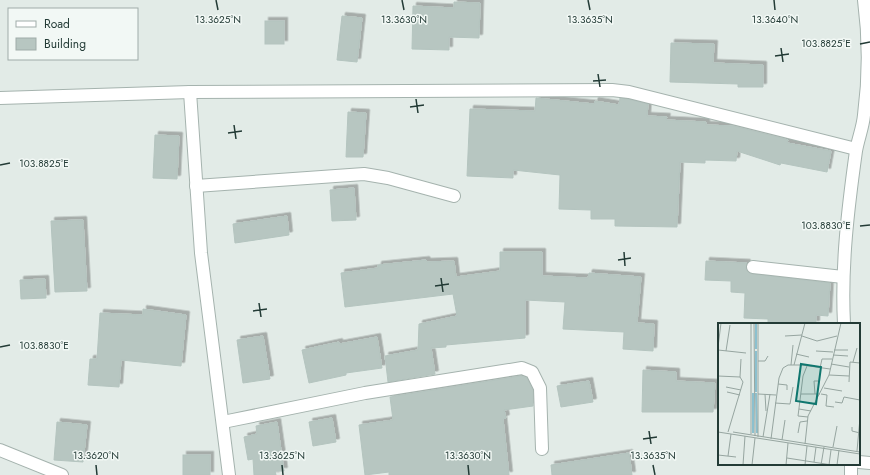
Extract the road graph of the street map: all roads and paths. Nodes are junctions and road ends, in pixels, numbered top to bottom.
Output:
1 (864, 0) edge
2 (190, 92) junction
3 (0, 98) edge
4 (856, 149) junction
5 (196, 186) junction
6 (454, 196) dead end
7 (753, 267) dead end
8 (843, 278) junction
9 (844, 323) edge
10 (223, 422) junction
11 (542, 449) dead end
12 (0, 450) edge
13 (860, 462) edge
14 (870, 463) edge
15 (850, 465) edge
16 (40, 471) edge
17 (62, 475) edge
18 (229, 475) edge
19 (851, 475) edge

1 - 4 street
2 - 3 street
2 - 4 street
2 - 5 street
4 - 8 street
5 - 6 street
5 - 10 street
7 - 8 street
8 - 9 street
10 - 11 street
10 - 18 street
12 - 16 street
13 - 14 street
15 - 19 street
16 - 17 street

